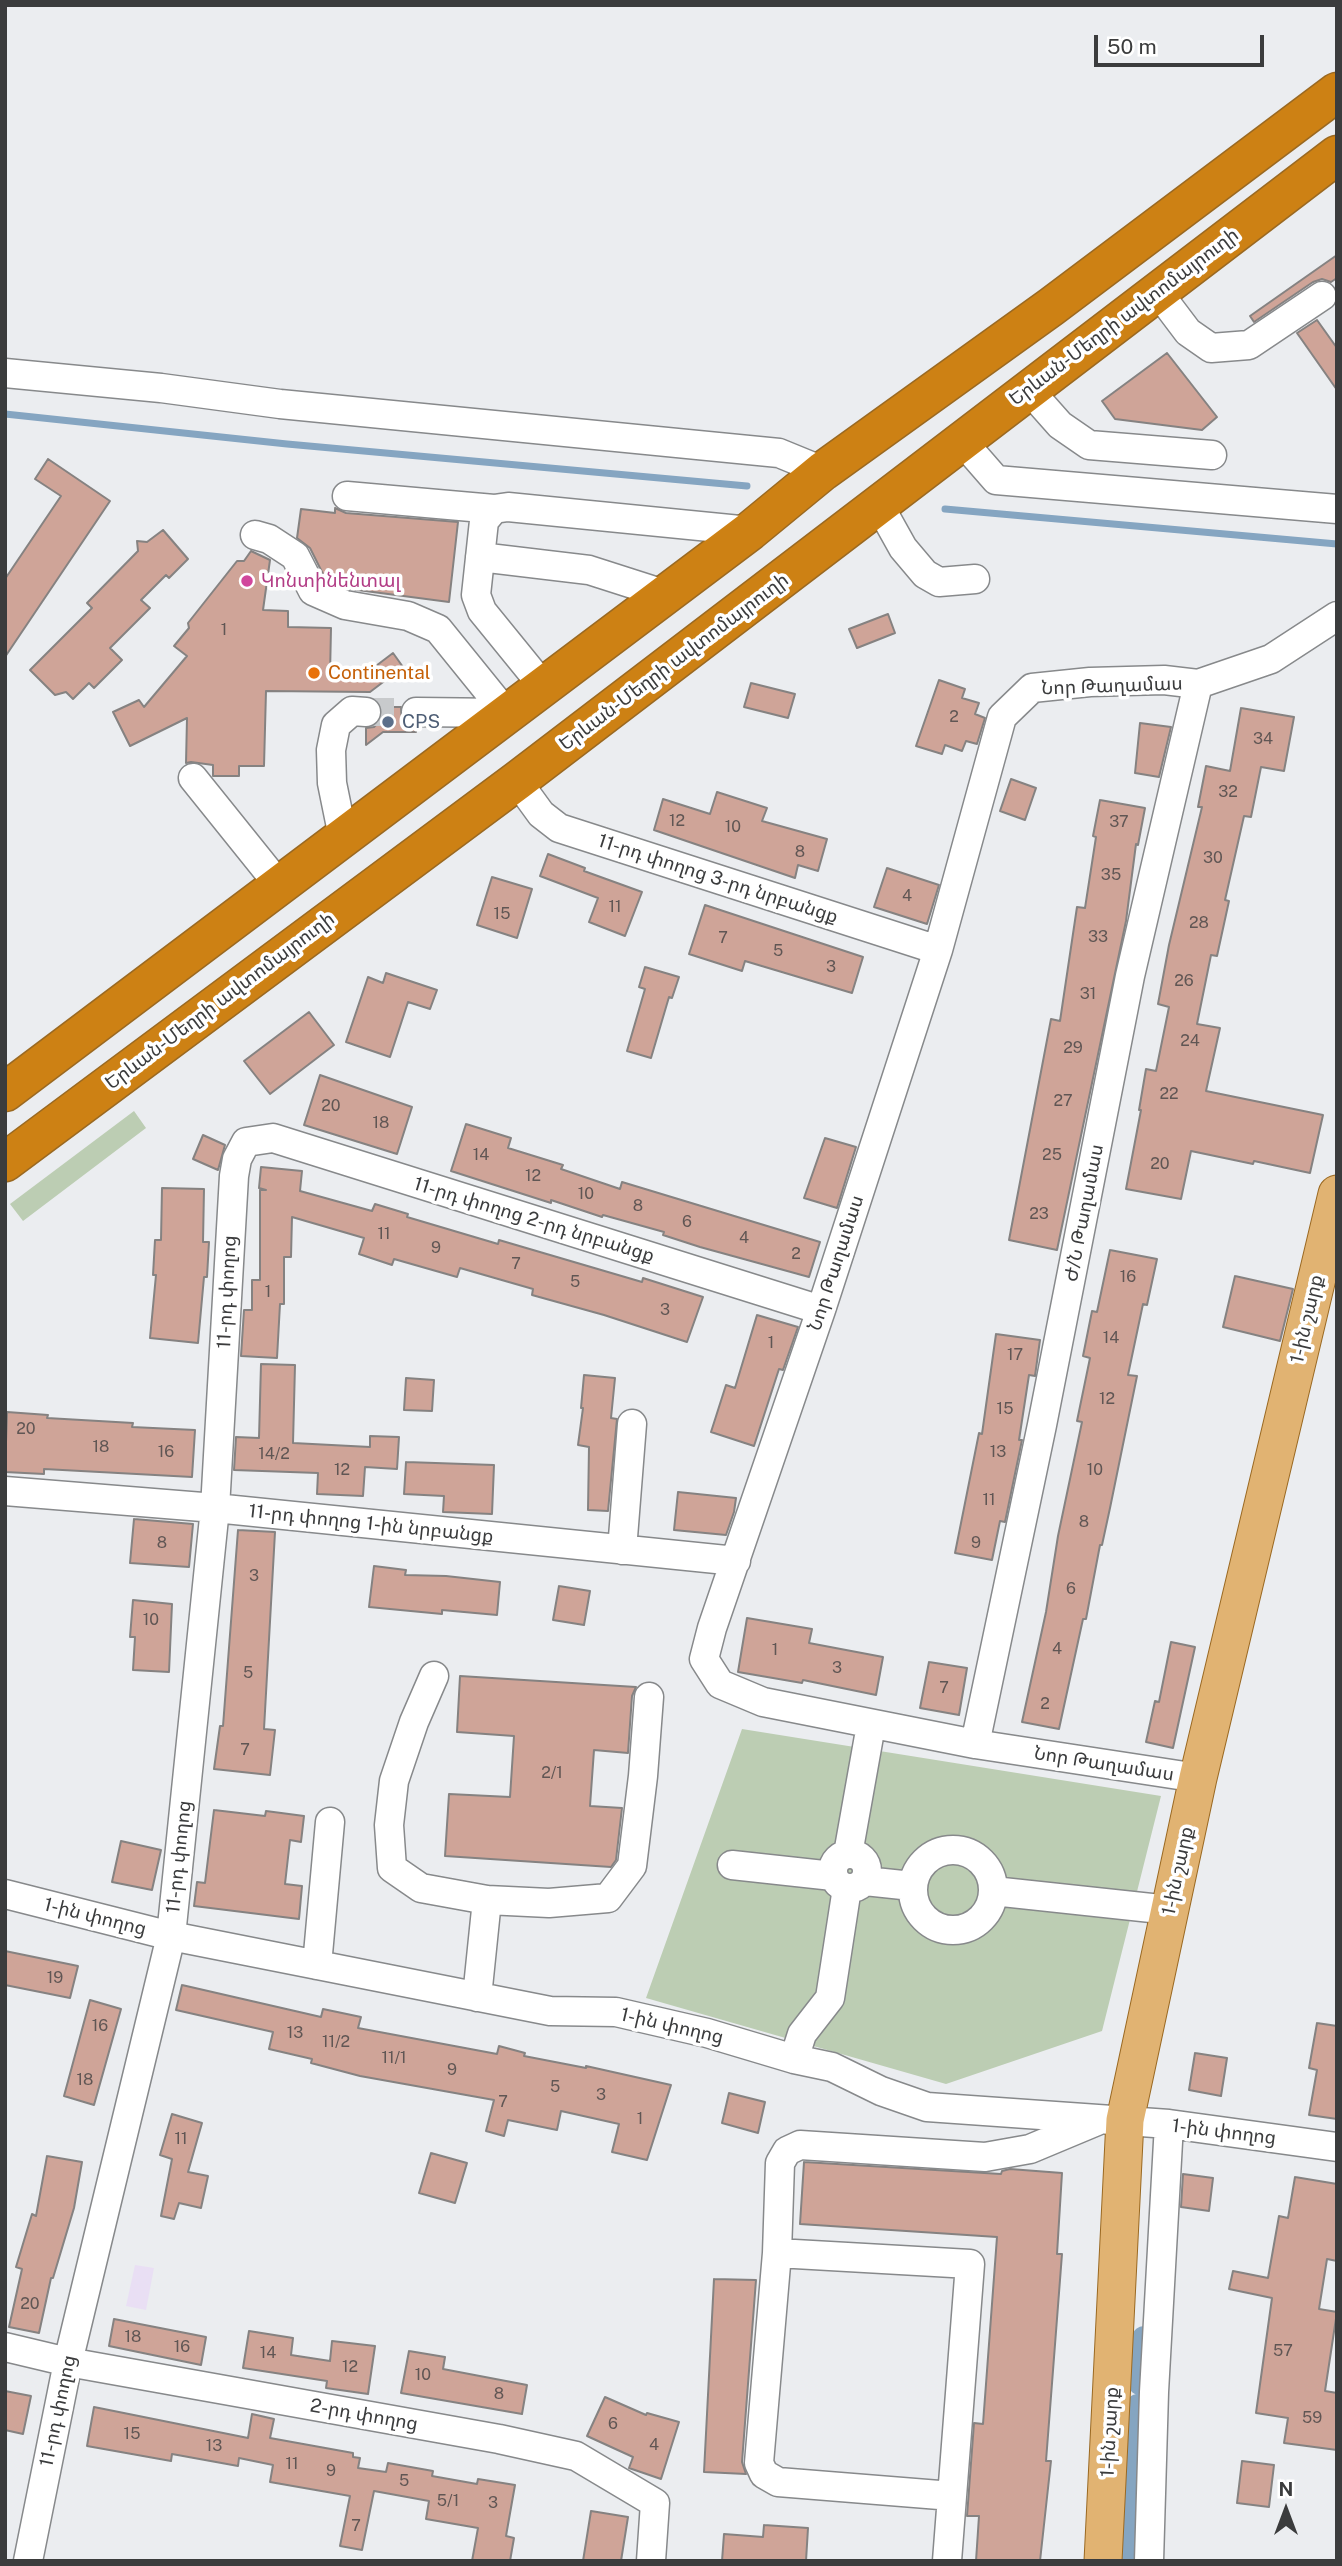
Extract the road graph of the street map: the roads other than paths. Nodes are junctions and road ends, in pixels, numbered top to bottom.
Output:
1 (1337, 92) edge
2 (1337, 155) edge
3 (1157, 292) junction
4 (1322, 296) dead end
5 (5, 373) edge
6 (1029, 390) junction
7 (962, 441) junction
8 (1212, 455) dead end
9 (823, 471) junction
10 (347, 496) dead end
11 (879, 505) junction
12 (494, 509) junction
13 (1337, 509) edge
14 (750, 531) junction
15 (255, 535) dead end
16 (480, 557) junction
17 (975, 579) dead end
18 (664, 594) junction
19 (1337, 616) edge
20 (1198, 684) junction
21 (543, 686) junction
22 (366, 712) tunnel mouth
23 (416, 712) tunnel mouth
24 (506, 713) junction
25 (193, 778) dead end
26 (517, 781) junction
27 (343, 837) junction
28 (279, 885) junction
29 (938, 950) junction
30 (5, 1092) edge
31 (246, 1142) joint
32 (5, 1162) edge
33 (1337, 1194) edge
34 (821, 1310) junction
35 (632, 1423) dead end
36 (5, 1491) edge
37 (215, 1508) junction
38 (622, 1550) junction
39 (736, 1561) junction
40 (434, 1676) dead end
41 (649, 1697) dead end
42 (872, 1725) junction
43 (975, 1744) junction
44 (1198, 1778) junction
45 (330, 1822) dead end
46 (732, 1865) dead end
47 (848, 1875) junction
48 (912, 1886) junction
49 (993, 1891) junction
50 (5, 1894) edge
51 (487, 1900) junction
52 (1170, 1910) junction
53 (171, 1936) junction
54 (317, 1965) junction
55 (477, 1997) junction
56 (794, 2059) junction
57 (1114, 2119) junction
58 (1169, 2124) junction
59 (1337, 2147) edge
60 (777, 2253) junction
61 (1117, 2281) junction
62 (1160, 2283) junction
63 (5, 2347) edge
64 (68, 2362) junction
65 (1154, 2392) junction
66 (1112, 2393) junction
67 (952, 2496) junction
68 (28, 2561) edge
69 (652, 2561) edge
70 (947, 2561) edge
71 (1103, 2561) edge
72 (1149, 2561) edge

1 - 9 highway
2 - 3 highway, Երևան-Մեղրի ավտոմայրուղի
3 - 4 street
3 - 6 highway, Երևան-Մեղրի ավտոմայրուղի
5 - 9 street
6 - 7 highway, Երևան-Մեղրի ավտոմայրուղի
6 - 8 street
7 - 11 highway, Երևան-Մեղրի ավտոմայրուղի
7 - 13 street
9 - 14 highway
10 - 12 street
11 - 17 street
11 - 26 highway, Երևան-Մեղրի ավտոմայրուղի
12 - 14 street
12 - 16 street
14 - 18 highway
15 - 24 street
16 - 18 street
16 - 21 street
18 - 21 highway
19 - 20 street, Նոր Թաղամաս
20 - 29 street, Նոր Թաղամաս
20 - 43 street, Ժ/Ն Թաղամաս
21 - 24 highway
22 - 27 street
23 - 24 street
24 - 27 highway
25 - 28 street
26 - 29 street, 11-րդ փողոց 3-րդ նրբանցք
26 - 32 highway, Երևան-Մեղրի ավտոմայրուղի
27 - 28 highway
28 - 30 highway
29 - 34 street, Նոր Թաղամաս
31 - 34 street, 11-րդ փողոց 2-րդ նրբանցք
31 - 37 street, 11-րդ փողոց
33 - 44 main road, 1-ին շարք
34 - 39 street, Նոր Թաղամաս
35 - 38 street
36 - 37 street, 11-րդ փողոց 1-ին նրբանցք
37 - 38 street, 11-րդ փողոց 1-ին նրբանցք
37 - 53 street, 11-րդ փողոց
38 - 39 street, 11-րդ փողոց 1-ին նրբանցք
39 - 42 street, Նոր Թաղամաս
40 - 51 street
41 - 51 street
42 - 43 street, Նոր Թաղամաս
42 - 47 street
43 - 44 street, Նոր Թաղամաս
44 - 52 main road, 1-ին շարք
45 - 54 street
46 - 47 street
47 - 48 street
47 - 56 street
48 - 49 street
48 - 49 street
49 - 52 street
50 - 53 street, 1-ին փողոց
51 - 55 street
52 - 57 main road, 1-ին շարք
53 - 54 street, 1-ին փողոց
53 - 64 street, 11-րդ փողոց
54 - 55 street, 1-ին փողոց
55 - 56 street, 1-ին փողոց
56 - 57 street, 1-ին փողոց
57 - 58 street, 1-ին փողոց
57 - 60 street
57 - 61 main road, 1-ին շարք
58 - 59 street, 1-ին փողոց
58 - 62 street
60 - 67 street
60 - 67 street
61 - 62 street
61 - 66 main road, 1-ին շարք
62 - 65 street
63 - 64 street, 2-րդ փողոց
64 - 68 street, 11-րդ փողոց
64 - 69 street, 2-րդ փողոց
65 - 66 street
65 - 72 street
66 - 71 main road, 1-ին շարք
67 - 70 street

